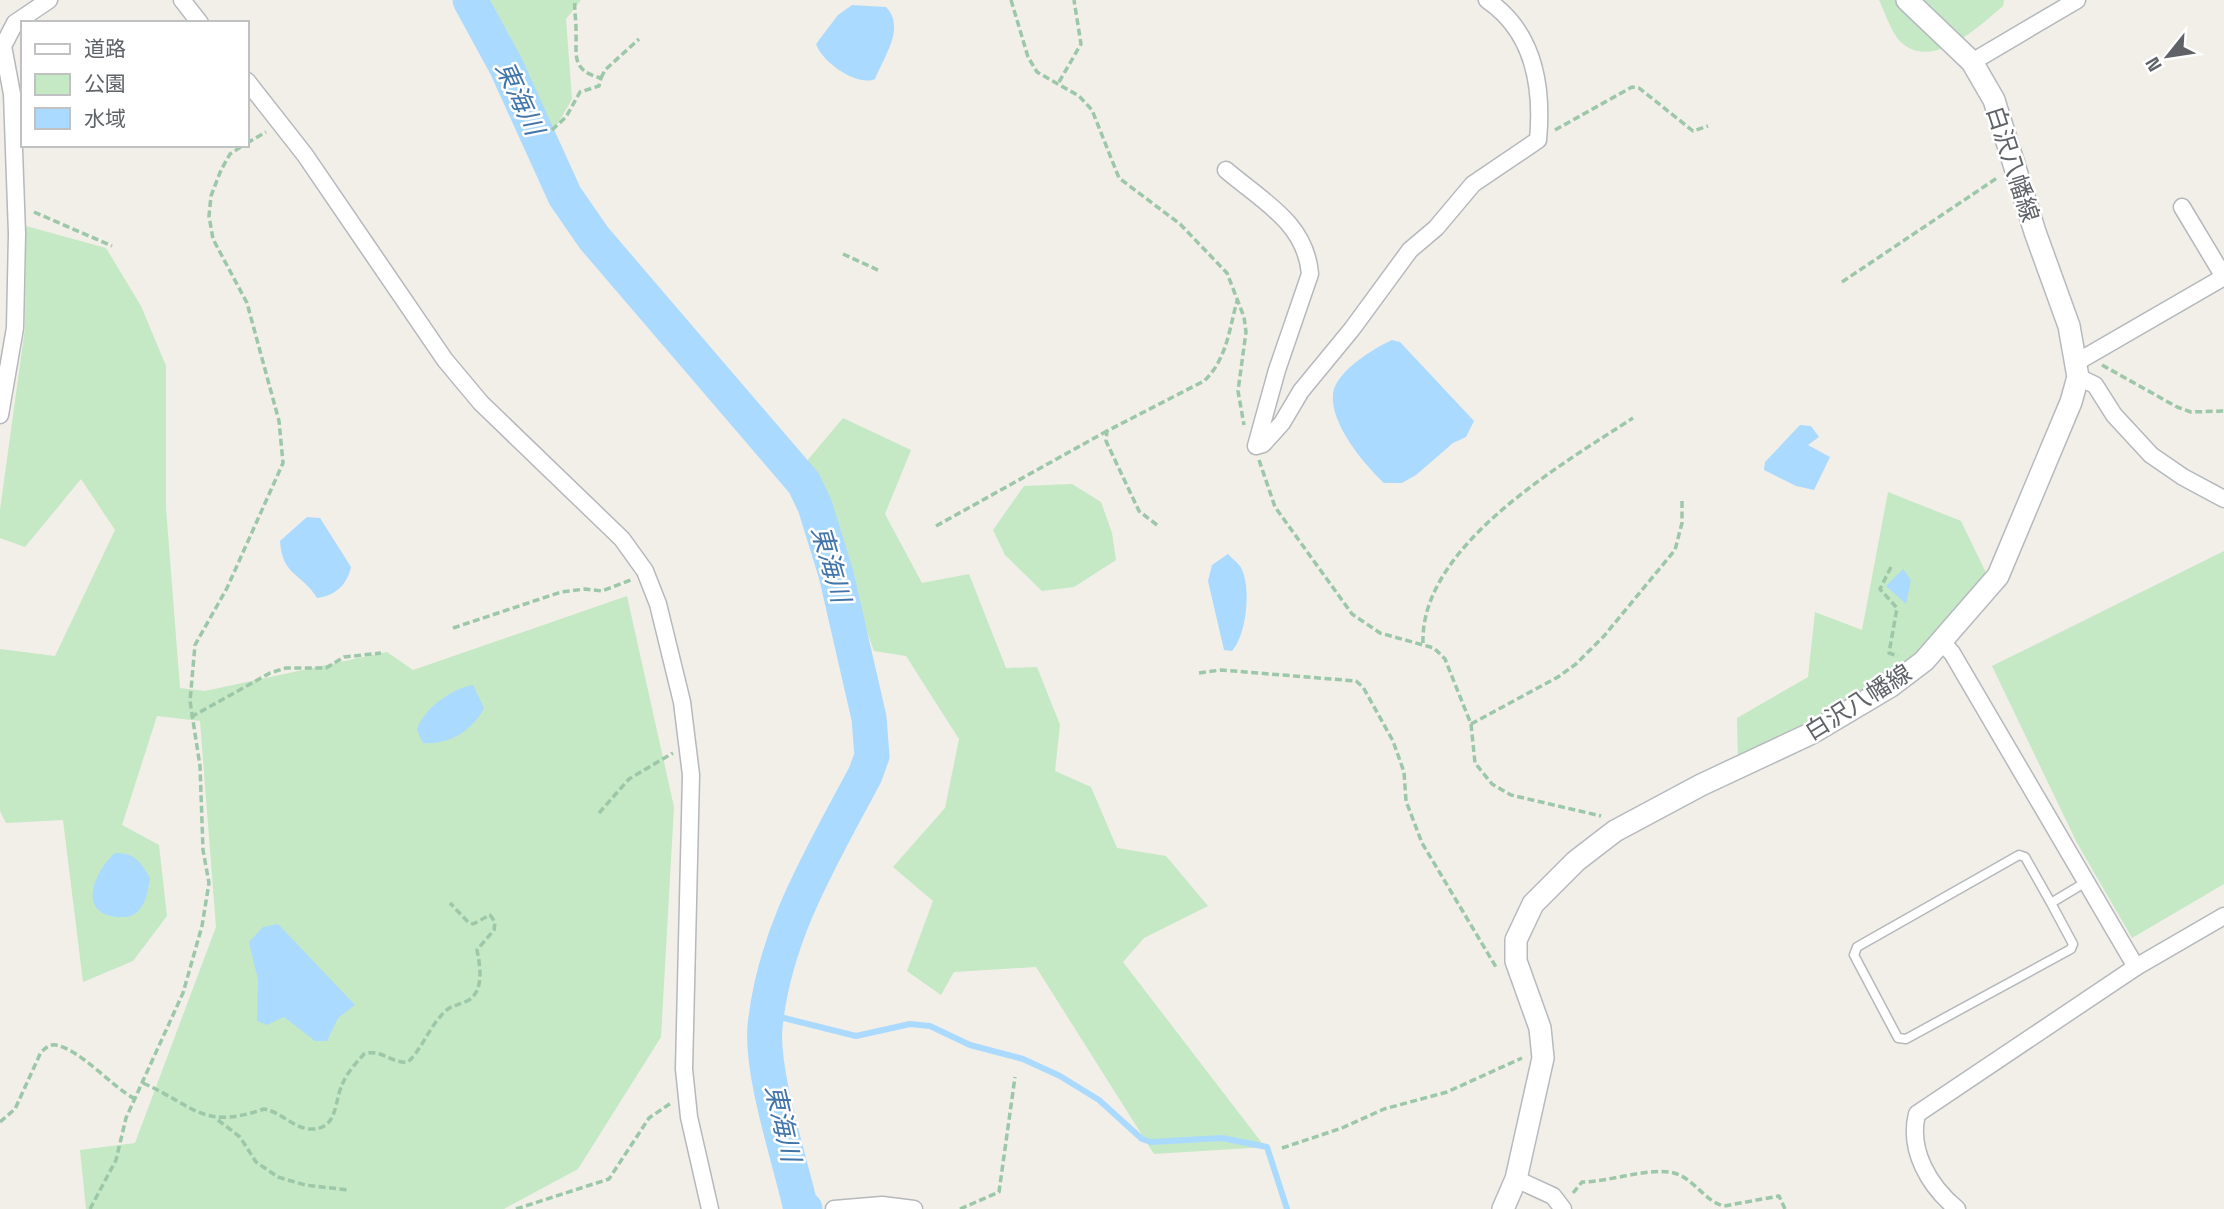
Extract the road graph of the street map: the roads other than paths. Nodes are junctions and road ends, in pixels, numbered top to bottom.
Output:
1 (182, 0) edge
2 (1487, 0) edge
3 (1907, 0) edge
4 (2077, 0) edge
5 (45, 1) edge
6 (198, 21) edge
7 (1972, 62) junction
8 (248, 82) edge
9 (1226, 170) dead end
10 (2182, 207) dead end
11 (2224, 277) edge
12 (2081, 365) junction
13 (0, 415) edge
14 (2224, 499) edge
15 (1942, 642) junction
16 (2086, 882) junction
17 (2051, 903) junction
18 (2224, 916) edge
19 (2136, 967) junction
20 (1516, 1178) junction
21 (1561, 1208) edge
22 (710, 1209) edge
23 (834, 1209) edge
24 (914, 1209) edge
25 (1503, 1209) edge
26 (1957, 1209) edge

1 - 6 street
2 - 9 street
3 - 7 main road, 白沢八幡線
4 - 7 street
5 - 13 street
7 - 12 main road, 白沢八幡線
8 - 22 street
10 - 11 street
11 - 12 street
12 - 14 street
12 - 15 main road, 白沢八幡線
15 - 16 street
15 - 20 main road, 白沢八幡線
16 - 17 lane
16 - 19 street
17 - 17 lane
18 - 19 street
19 - 26 street
20 - 21 street
20 - 25 main road, 白沢八幡線
23 - 24 street

